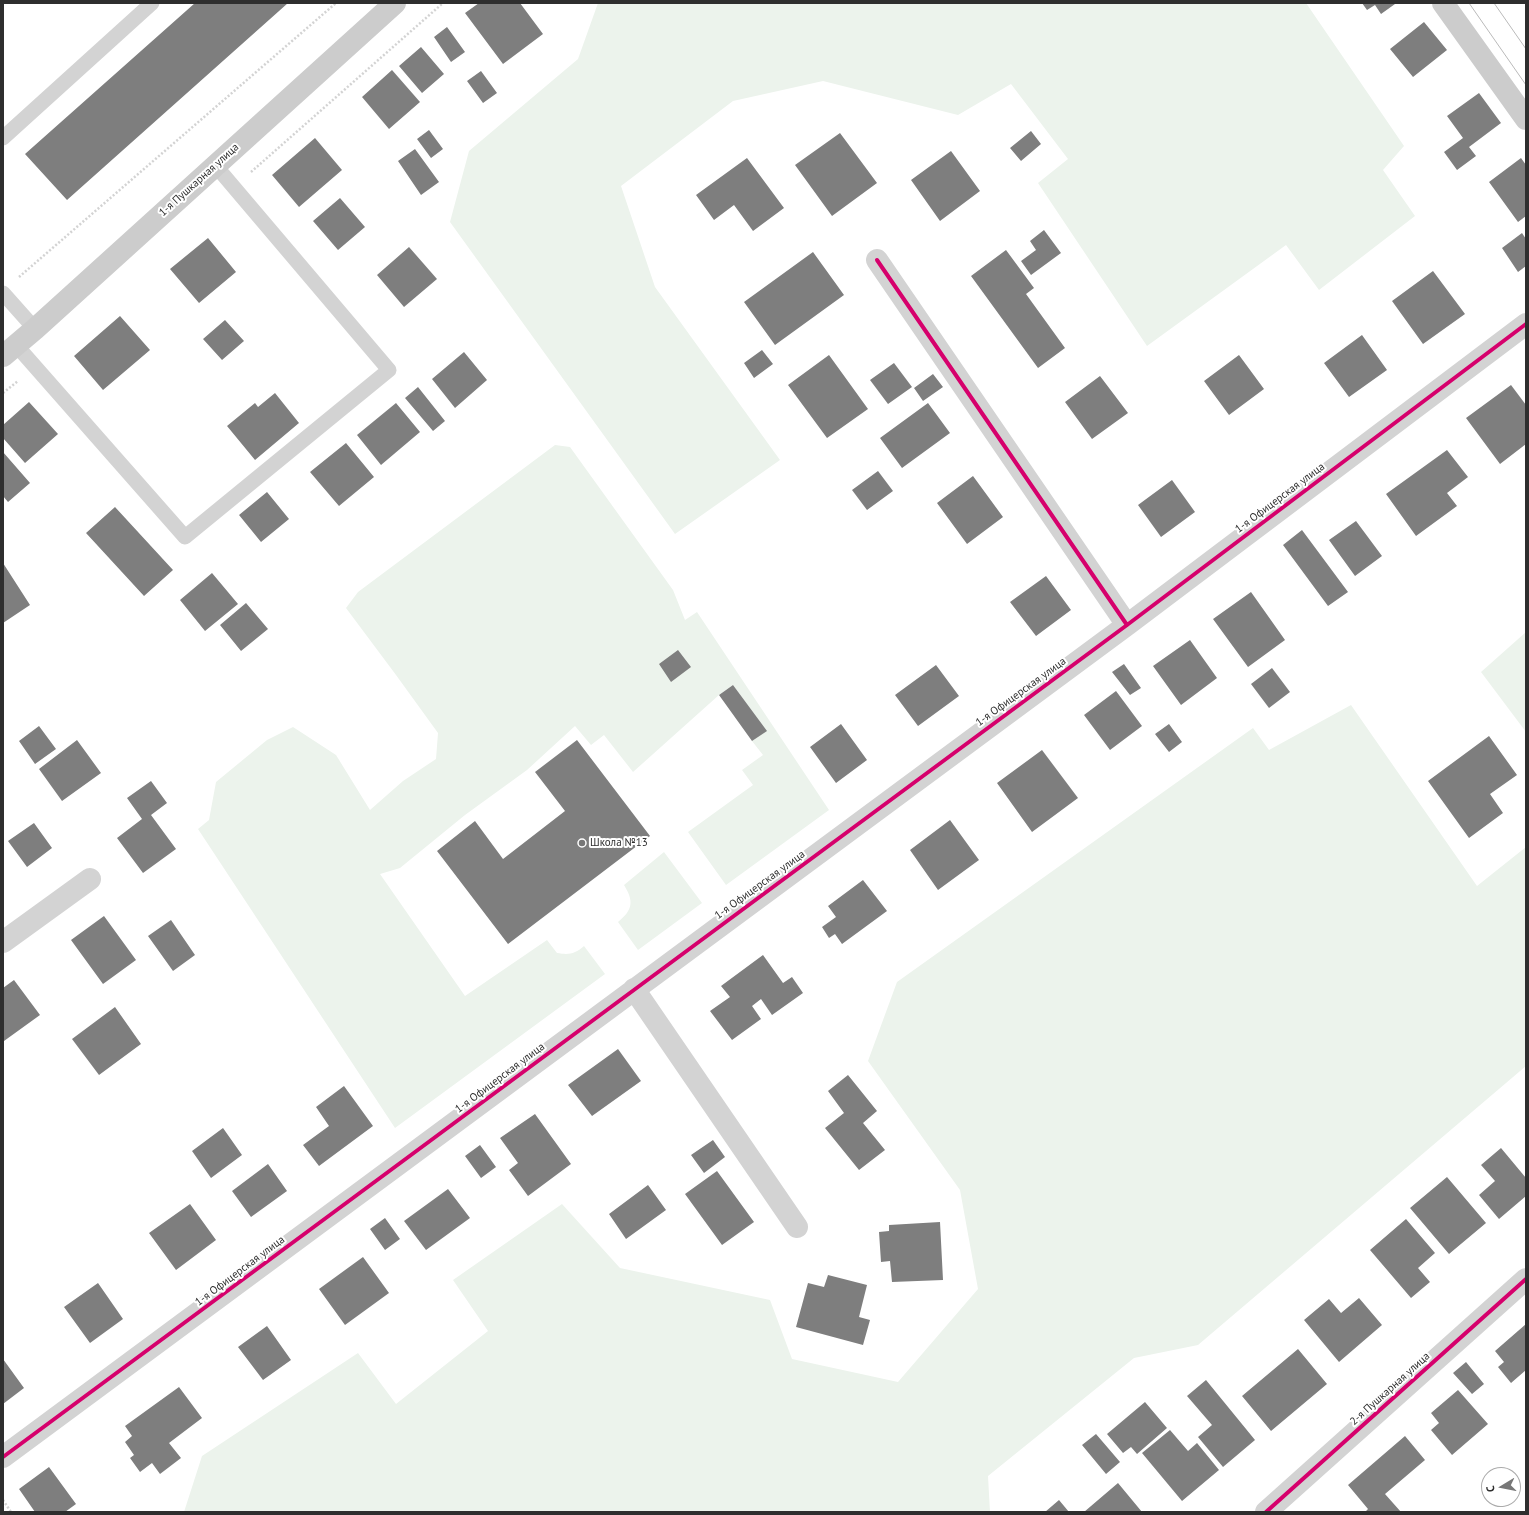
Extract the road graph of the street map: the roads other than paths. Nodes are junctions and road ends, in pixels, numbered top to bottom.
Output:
1 (152, 3) edge
2 (395, 3) edge
3 (1443, 3) edge
4 (1526, 119) edge
5 (3, 138) edge
6 (215, 165) junction
7 (877, 260) dead end
8 (3, 293) edge
9 (1526, 324) edge
10 (35, 329) junction
11 (10, 350) edge
12 (1127, 625) junction
13 (90, 879) dead end
14 (3, 942) edge
15 (634, 989) junction
16 (797, 1227) dead end
17 (1526, 1279) edge
18 (3, 1457) edge
19 (1266, 1512) edge

1 - 5 lane
2 - 6 main road, 1-я Пушкарная улица
3 - 4 main road
6 - 10 main road, 1-я Пушкарная улица
6 - 11 lane
7 - 12 street
8 - 10 lane
9 - 12 street, 1-я Офицерская улица
10 - 11 main road, 1-я Пушкарная улица
12 - 15 street, 1-я Офицерская улица
13 - 14 street
15 - 16 street
15 - 18 street, 1-я Офицерская улица
17 - 19 street, 2-я Пушкарная улица

